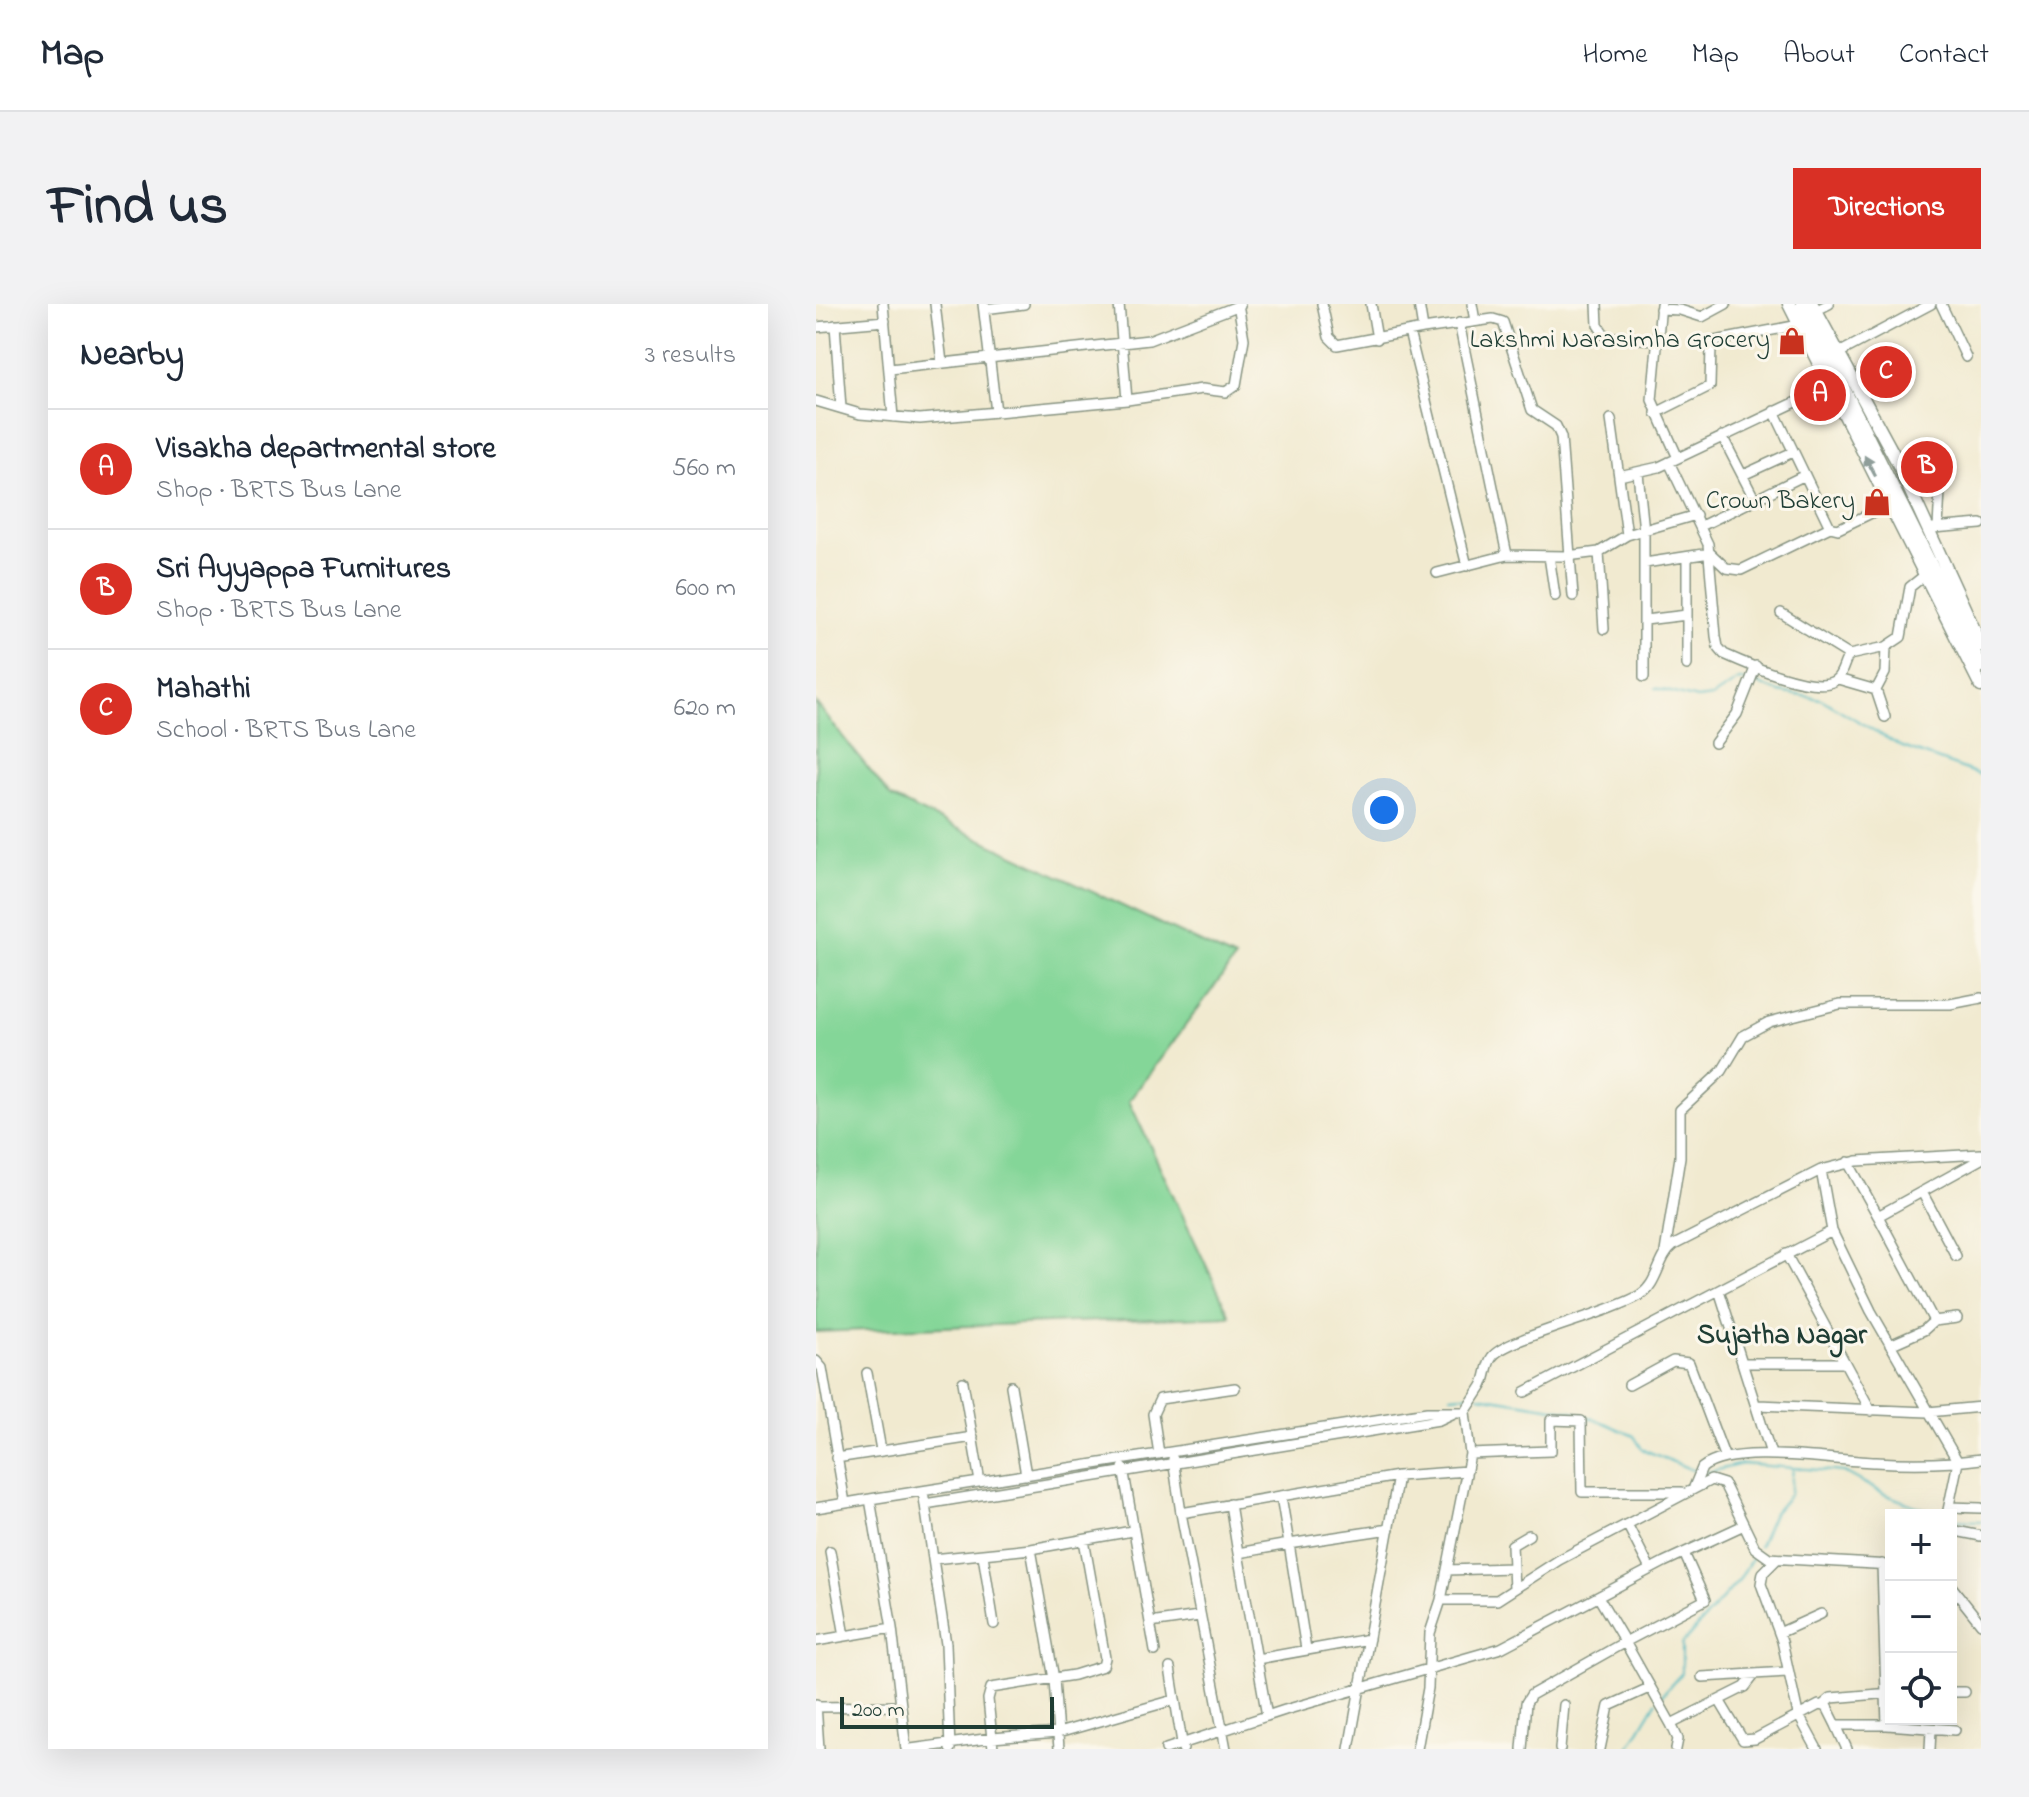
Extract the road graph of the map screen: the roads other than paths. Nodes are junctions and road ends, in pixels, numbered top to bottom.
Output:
1 (883, 304) edge
2 (935, 304) edge
3 (1024, 304) edge
4 (1119, 304) edge
5 (1322, 304) edge
6 (1371, 304) edge
7 (1419, 304) edge
8 (1472, 304) edge
9 (1597, 304) edge
10 (1726, 304) edge
11 (1789, 304) edge
12 (1802, 304) edge
13 (1829, 304) edge
14 (1931, 304) edge
15 (1941, 304) edge
16 (1240, 305) edge
17 (983, 306) edge
18 (1661, 306) edge
19 (1814, 308) edge
20 (885, 321) junction
21 (1475, 321) junction
22 (1459, 323) junction
23 (835, 325) junction
24 (1799, 325) junction
25 (816, 327) edge
26 (1423, 329) junction
27 (1409, 332) junction
28 (1377, 339) junction
29 (1657, 340) junction
30 (1123, 344) junction
31 (1966, 357) dead end
32 (989, 358) junction
33 (1829, 358) junction
34 (942, 363) junction
35 (890, 369) junction
36 (1830, 386) junction
37 (1127, 400) junction
38 (816, 401) edge
39 (841, 408) junction
40 (1774, 411) junction
41 (996, 412) junction
42 (1656, 413) junction
43 (893, 417) junction
44 (1611, 419) dead end
45 (1722, 436) junction
46 (1793, 452) junction
47 (1942, 454) dead end
48 (1673, 460) junction
49 (1638, 473) junction
50 (1743, 475) junction
51 (1805, 475) junction
52 (1619, 476) junction
53 (1755, 500) junction
54 (1890, 504) junction
55 (1696, 515) junction
56 (1981, 524) edge
57 (1701, 526) junction
58 (1830, 527) junction
59 (1932, 528) junction
60 (1644, 531) junction
61 (1627, 535) junction
62 (1599, 552) junction
63 (1710, 553) junction
64 (1507, 555) junction
65 (1549, 556) junction
66 (1567, 556) junction
67 (1687, 557) junction
68 (1645, 563) junction
69 (1467, 566) junction
70 (1437, 573) dead end
71 (1925, 575) junction
72 (1555, 596) dead end
73 (1573, 596) dead end
74 (1781, 613) dead end
75 (1687, 615) junction
76 (1645, 620) junction
77 (1604, 629) dead end
78 (1981, 645) edge
79 (1886, 647) junction
80 (1849, 655) junction
81 (1687, 665) dead end
82 (1981, 666) edge
83 (1754, 671) junction
84 (1644, 677) dead end
85 (1838, 679) junction
86 (1981, 686) edge
87 (1876, 690) junction
88 (1885, 717) dead end
89 (1715, 743) dead end
90 (1981, 998) edge
91 (1981, 1156) edge
92 (1848, 1162) junction
93 (1821, 1170) junction
94 (1922, 1192) junction
95 (1878, 1216) junction
96 (1832, 1231) junction
97 (1665, 1252) junction
98 (1786, 1254) junction
99 (1956, 1256) dead end
100 (1719, 1290) junction
101 (1957, 1318) dead end
102 (1934, 1321) junction
103 (1890, 1345) junction
104 (816, 1361) edge
105 (1745, 1363) junction
106 (1844, 1363) junction
107 (867, 1373) dead end
108 (963, 1382) dead end
109 (1629, 1385) dead end
110 (1011, 1386) dead end
111 (1235, 1388) dead end
112 (1525, 1392) dead end
113 (1758, 1405) junction
114 (1981, 1407) edge
115 (1871, 1411) junction
116 (1461, 1412) junction
117 (1928, 1412) junction
118 (829, 1413) junction
119 (816, 1415) edge
120 (973, 1437) junction
121 (881, 1450) junction
122 (1159, 1454) junction
123 (1470, 1454) junction
124 (1771, 1454) junction
125 (1172, 1457) junction
126 (836, 1458) junction
127 (1725, 1458) junction
128 (1981, 1459) edge
129 (1958, 1462) junction
130 (1122, 1466) junction
131 (1467, 1471) junction
132 (1026, 1475) junction
133 (1398, 1476) junction
134 (980, 1482) junction
135 (968, 1484) junction
136 (1689, 1490) junction
137 (923, 1491) junction
138 (970, 1496) junction
139 (1281, 1496) junction
140 (870, 1499) junction
141 (845, 1503) junction
142 (925, 1504) junction
143 (1230, 1504) junction
144 (816, 1508) edge
145 (1981, 1508) edge
146 (1948, 1509) edge
147 (1957, 1510) edge
148 (1181, 1513) junction
149 (1627, 1524) junction
150 (1744, 1525) junction
151 (1389, 1529) junction
152 (1132, 1531) junction
153 (1957, 1531) edge
154 (1529, 1535) dead end
155 (1981, 1536) edge
156 (1084, 1540) junction
157 (1289, 1544) junction
158 (1031, 1549) junction
159 (830, 1551) dead end
160 (1238, 1553) junction
161 (1684, 1553) junction
162 (983, 1555) junction
163 (933, 1559) junction
164 (1776, 1560) junction
165 (1885, 1565) edge
166 (1512, 1568) junction
167 (1650, 1569) junction
168 (1447, 1570) junction
169 (1886, 1581) edge
170 (1514, 1589) junction
171 (1957, 1594) edge
172 (1599, 1598) junction
173 (1441, 1600) junction
174 (1821, 1614) dead end
175 (1199, 1616) junction
176 (1150, 1623) junction
177 (994, 1624) dead end
178 (1981, 1624) edge
179 (892, 1628) junction
180 (1779, 1633) junction
181 (845, 1636) junction
182 (1369, 1639) junction
183 (816, 1641) edge
184 (1625, 1642) junction
185 (1306, 1649) junction
186 (1155, 1651) dead end
187 (1887, 1653) edge
188 (1257, 1659) junction
189 (1170, 1668) dead end
190 (1428, 1668) junction
191 (1788, 1672) junction
192 (1755, 1674) junction
193 (1702, 1677) dead end
194 (1054, 1679) junction
195 (1360, 1687) junction
196 (1957, 1692) edge
197 (1965, 1692) dead end
198 (1885, 1694) edge
199 (1654, 1697) junction
200 (1174, 1700) junction
201 (1719, 1700) junction
202 (816, 1705) edge
203 (1564, 1705) dead end
204 (1823, 1705) junction
205 (901, 1706) junction
206 (1798, 1714) junction
207 (1267, 1716) junction
208 (1671, 1724) junction
209 (1836, 1725) junction
210 (1885, 1725) edge
211 (1887, 1725) edge
212 (1931, 1730) junction
213 (1955, 1730) dead end
214 (1222, 1731) junction
215 (1058, 1733) junction
216 (992, 1738) junction
217 (950, 1747) edge
218 (1183, 1747) edge
219 (1349, 1747) edge
220 (819, 1749) edge
221 (908, 1749) edge
222 (993, 1749) edge
223 (1059, 1749) edge
224 (1166, 1749) edge
225 (1226, 1749) edge
226 (1337, 1749) edge
227 (1417, 1749) edge
228 (1522, 1749) edge
229 (1560, 1749) edge
230 (1600, 1749) edge
231 (1677, 1749) edge
232 (1817, 1749) edge
233 (1847, 1749) edge
234 (1930, 1749) edge

1 - 20 street
2 - 34 street
3 - 17 street
4 - 30 street
5 - 28 street
6 - 28 street
7 - 26 street
8 - 21 street
9 - 29 street
10 - 18 street
11 - 24 main road
12 - 33 main road
13 - 19 street
14 - 33 street
15 - 31 street
16 - 30 street
16 - 37 street
17 - 32 street
18 - 29 street
19 - 33 main road
20 - 23 street
20 - 35 street
21 - 22 street
21 - 66 street
22 - 26 street
22 - 64 street
23 - 25 street
23 - 39 street
24 - 33 main road
24 - 42 street
26 - 27 street
27 - 28 street
27 - 69 street
29 - 42 street
30 - 32 street
30 - 37 street
32 - 34 street
32 - 41 street
33 - 36 main road
33 - 59 main road
33 - 82 main road
34 - 35 street
35 - 43 street
36 - 40 street
54 -> 36 main road
37 - 41 street
38 - 39 street
39 - 43 street
40 - 45 street
40 - 46 street
41 - 43 street
42 - 48 street
44 - 52 street
45 - 48 street
45 - 50 street
46 - 50 street
46 - 51 street
47 - 59 street
48 - 49 street
48 - 55 street
49 - 52 street
49 - 60 street
50 - 53 street
51 - 53 street
51 - 58 street
52 - 61 street
53 - 57 street
54 - 58 street
54 - 71 main road
55 - 57 street
55 - 60 street
56 - 59 street
57 - 63 street
58 - 63 street
59 - 78 main road
60 - 61 street
60 - 68 street
61 - 62 street
62 - 66 street
62 - 77 street
63 - 67 street
63 - 83 street
64 - 65 street
64 - 69 street
65 - 66 street
65 - 72 street
66 - 73 street
67 - 68 street
67 - 75 street
68 - 76 street
69 - 70 street
71 - 79 street
71 - 86 main road
74 - 80 street
75 - 76 street
75 - 81 street
76 - 84 street
79 - 80 street
79 - 87 street
80 - 85 street
83 - 85 street
83 - 89 street
85 - 87 street
87 - 88 street
90 - 97 street
91 - 92 street
91 - 94 street
92 - 93 street
92 - 95 street
93 - 96 street
93 - 97 street
94 - 95 street
94 - 99 street
95 - 102 street
96 - 98 street
96 - 103 street
97 - 116 street
98 - 100 street
98 - 106 street
100 - 105 street
100 - 112 street
101 - 102 street
102 - 103 street
103 - 117 street
104 - 118 street
105 - 106 street
105 - 113 street
106 - 115 street
107 - 121 street
108 - 120 street
109 - 127 street
110 - 132 street
111 - 122 street
113 - 115 street
113 - 124 street
114 - 117 street
115 - 117 street
116 - 123 street
116 - 125 street
117 - 129 street
118 - 119 street
118 - 126 street
120 - 121 street
120 - 134 street
121 - 126 street
122 - 125 street
122 - 130 street
123 - 131 street
123 - 136 street
124 - 127 street
124 - 129 street
125 - 130 street
125 - 148 street
126 - 141 street
127 - 136 street
128 - 129 street
129 - 146 street
130 - 132 street
130 - 138 street
130 - 152 street
131 - 133 street
131 - 168 street
132 - 134 street
133 - 139 street
133 - 151 street
134 - 135 street
135 - 137 street
135 - 138 street
136 - 149 street
136 - 150 street
137 - 140 street
137 - 142 street
138 - 142 street
139 - 143 street
139 - 157 street
140 - 141 street
140 - 179 street
141 - 144 street
142 - 163 street
143 - 148 street
143 - 160 street
145 - 147 street
148 - 175 street
149 - 167 street
149 - 170 street
150 - 161 street
150 - 164 street
151 - 157 street
151 - 182 street
152 - 156 street
152 - 176 street
153 - 155 street
154 - 166 street
156 - 158 street
156 - 194 street
157 - 160 street
157 - 185 street
158 - 162 street
158 - 194 street
159 - 181 street
160 - 188 street
161 - 167 street
161 - 184 street
162 - 163 street
162 - 177 street
163 - 217 street
164 - 165 street
164 - 180 street
166 - 168 street
166 - 170 street
167 - 172 street
168 - 173 street
169 - 187 street
170 - 173 street
171 - 178 street
172 - 184 street
172 - 190 street
173 - 190 street
174 - 180 street
175 - 176 street
175 - 214 street
176 - 186 street
179 - 181 street
179 - 205 street
180 - 191 street
181 - 183 street
182 - 185 street
182 - 195 street
184 - 199 street
184 - 228 street
185 - 188 street
188 - 207 street
189 - 200 street
190 - 195 street
190 - 227 street
191 - 192 street
191 - 206 street
192 - 193 street
192 - 201 street
194 - 215 street
194 - 216 street
195 - 207 street
195 - 219 street
196 - 197 street
198 - 204 street
199 - 208 street
199 - 230 street
200 - 215 street
200 - 218 street
201 - 206 street
201 - 208 street
202 - 205 street
202 - 220 street
203 - 229 street
204 - 206 street
204 - 209 street
205 - 221 street
206 - 232 street
207 - 214 street
208 - 231 street
209 - 210 street
209 - 233 street
211 - 212 street
212 - 213 street
212 - 234 street
214 - 218 street
214 - 225 street
215 - 216 street
215 - 223 street
216 - 217 street
216 - 222 street
217 - 221 street
218 - 224 street
219 - 226 street

